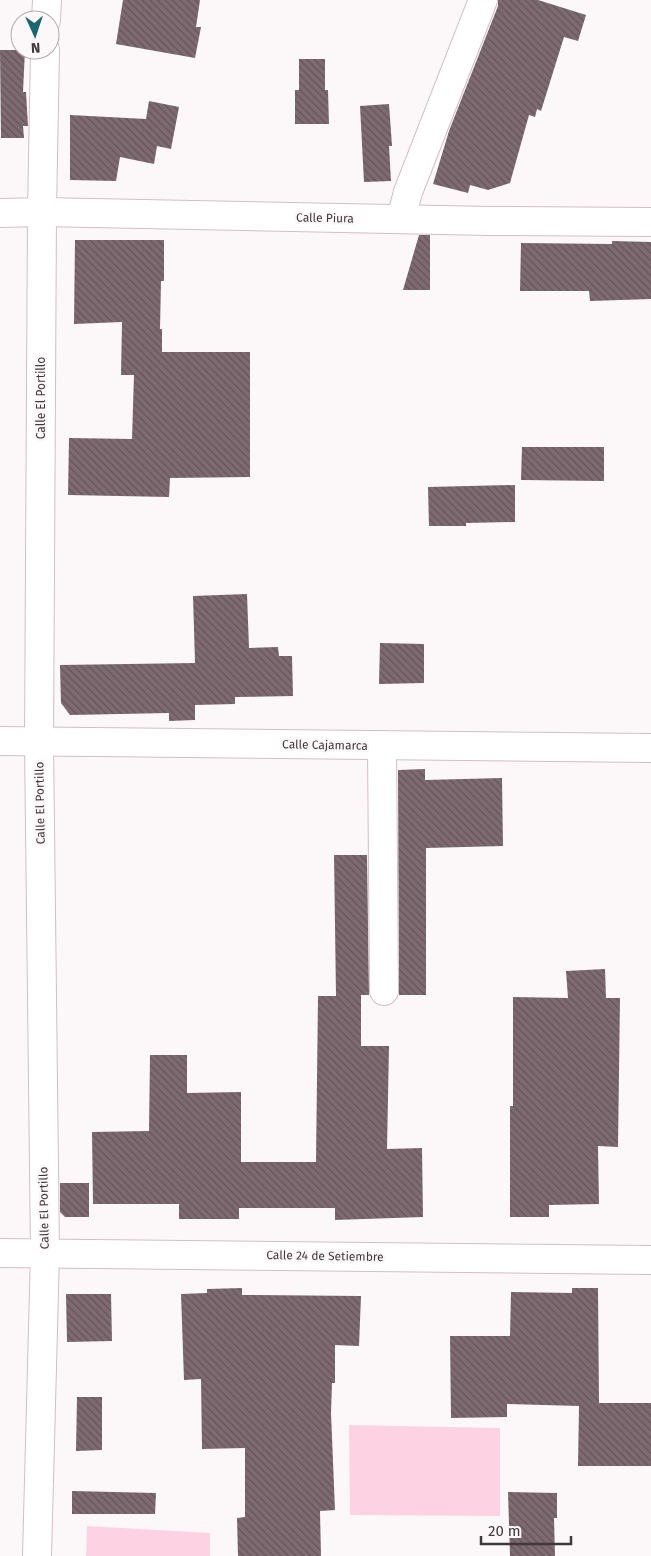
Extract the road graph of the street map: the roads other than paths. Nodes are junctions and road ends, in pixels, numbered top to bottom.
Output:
1 (483, 0) edge
2 (46, 60) edge
3 (42, 212) junction
4 (0, 213) edge
5 (401, 219) junction
6 (651, 222) edge
7 (0, 741) edge
8 (39, 742) junction
9 (382, 745) junction
10 (651, 748) edge
11 (384, 991) dead end
12 (0, 1253) edge
13 (45, 1253) junction
14 (651, 1260) edge
15 (37, 1556) edge

1 - 5 street
2 - 3 street, Calle El Portillo
3 - 4 street, Calle Piura
3 - 5 street, Calle Piura
3 - 8 street, Calle El Portillo
5 - 6 street, Calle Piura
7 - 8 street, Calle Cajamarca
8 - 9 street, Calle Cajamarca
8 - 13 street, Calle El Portillo
9 - 10 street, Calle Cajamarca
9 - 11 street
12 - 13 street, Calle 24 de Setiembre
13 - 14 street, Calle 24 de Setiembre
13 - 15 street, Calle El Portillo

